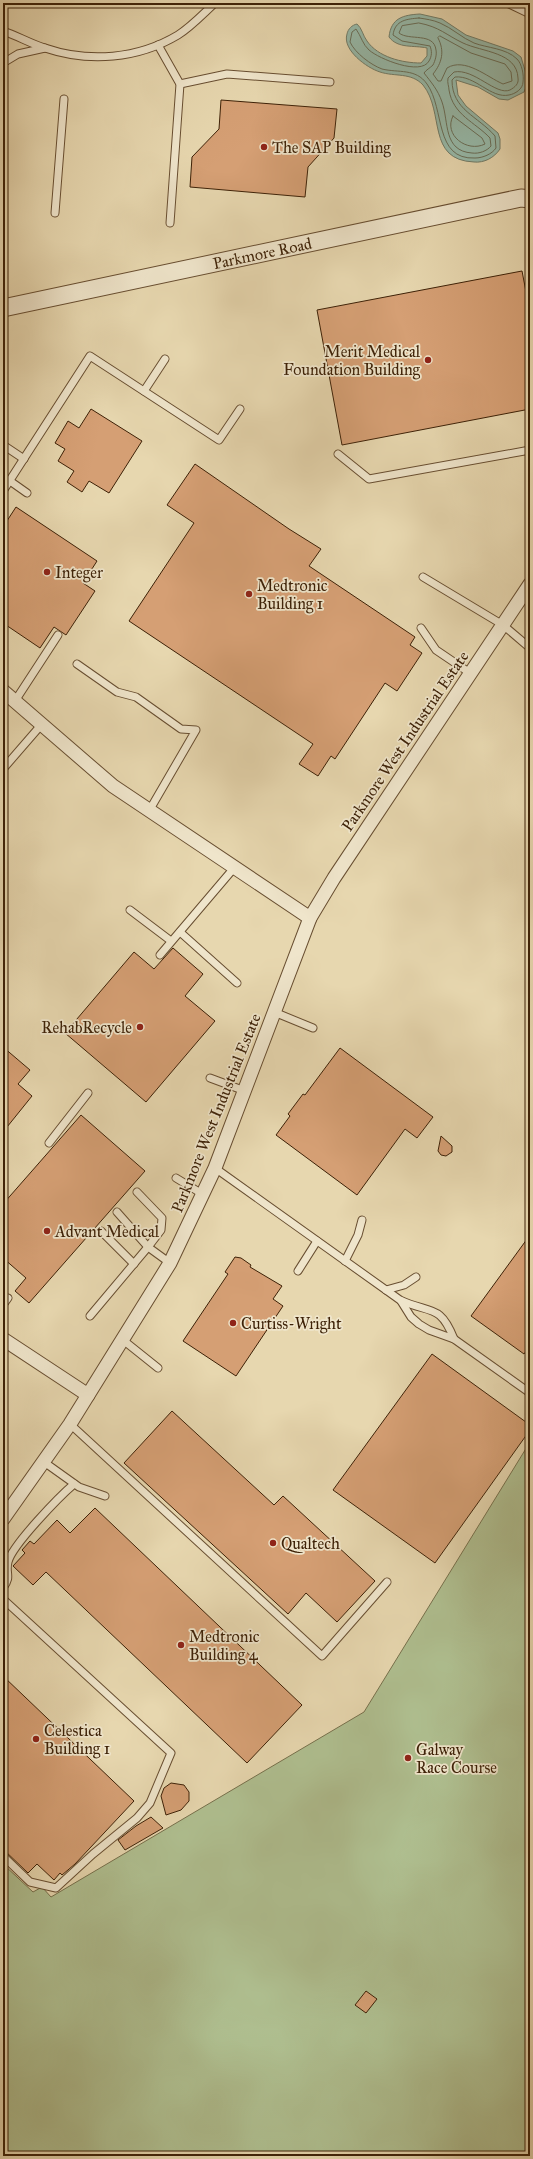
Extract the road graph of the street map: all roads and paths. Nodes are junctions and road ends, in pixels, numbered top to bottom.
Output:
1 (215, 3) edge
2 (507, 3) edge
3 (530, 14) edge
4 (3, 31) edge
5 (158, 45) junction
6 (45, 48) junction
7 (3, 63) edge
8 (330, 82) dead end
9 (180, 84) junction
10 (64, 99) dead end
11 (527, 197) edge
12 (55, 213) dead end
13 (170, 223) dead end
14 (3, 308) edge
15 (165, 359) dead end
16 (144, 391) junction
17 (240, 409) dead end
18 (3, 445) edge
19 (530, 450) edge
20 (338, 454) dead end
21 (24, 459) junction
22 (10, 481) junction
23 (3, 491) edge
24 (27, 493) dead end
25 (423, 577) dead end
26 (530, 584) edge
27 (503, 625) junction
28 (421, 628) dead end
29 (58, 635) dead end
30 (530, 648) edge
31 (78, 664) dead end
32 (470, 673) junction
33 (3, 691) edge
34 (15, 701) junction
35 (42, 724) junction
36 (3, 769) edge
37 (149, 811) junction
38 (234, 868) junction
39 (130, 910) dead end
40 (310, 918) junction
41 (180, 932) junction
42 (171, 941) junction
43 (160, 955) dead end
44 (237, 983) dead end
45 (274, 1012) junction
46 (313, 1028) dead end
47 (210, 1078) dead end
48 (245, 1091) junction
49 (88, 1093) dead end
50 (49, 1143) dead end
51 (215, 1168) junction
52 (176, 1178) dead end
53 (137, 1192) dead end
54 (204, 1195) junction
55 (117, 1212) dead end
56 (362, 1220) dead end
57 (101, 1231) dead end
58 (317, 1241) junction
59 (148, 1247) junction
60 (345, 1261) junction
61 (170, 1263) junction
62 (134, 1264) junction
63 (298, 1271) dead end
64 (416, 1277) dead end
65 (386, 1290) junction
66 (8, 1298) dead end
67 (400, 1300) junction
68 (3, 1305) edge
69 (90, 1316) dead end
70 (454, 1338) junction
71 (3, 1339) edge
72 (123, 1340) junction
73 (158, 1368) dead end
74 (530, 1393) edge
75 (88, 1395) junction
76 (70, 1424) junction
77 (44, 1462) junction
78 (74, 1484) junction
79 (105, 1496) dead end
80 (3, 1519) edge
81 (387, 1582) dead end
82 (3, 1588) edge
83 (3, 1599) edge
84 (3, 1856) edge

1 - 5 lane
2 - 3 lane
4 - 6 lane
5 - 6 lane
5 - 9 lane
6 - 7 lane
8 - 9 lane
9 - 13 lane
10 - 12 lane
11 - 14 street, Parkmore Road
15 - 16 lane
16 - 17 lane
16 - 21 lane
18 - 21 lane
19 - 20 lane
21 - 22 lane
22 - 23 lane
22 - 24 lane
25 - 27 lane
26 - 27 street, Parkmore West Industrial Estate
27 - 30 lane
27 - 32 street, Parkmore West Industrial Estate
28 - 32 lane
29 - 34 lane
31 - 37 lane
32 - 40 street, Parkmore West Industrial Estate
33 - 34 street
34 - 35 street
35 - 36 lane
35 - 37 street
37 - 38 street
38 - 40 street
38 - 41 lane
39 - 42 lane
40 - 45 street, Parkmore West Industrial Estate
41 - 42 lane
41 - 44 lane
42 - 43 lane
45 - 46 lane
45 - 48 street, Parkmore West Industrial Estate
47 - 48 lane
48 - 51 street, Parkmore West Industrial Estate
49 - 50 lane
51 - 54 street, Parkmore West Industrial Estate
51 - 58 lane
52 - 54 lane
53 - 59 lane
54 - 61 street, Parkmore West Industrial Estate
55 - 59 lane
56 - 60 lane
57 - 62 lane
58 - 60 lane
58 - 63 lane
59 - 61 lane
59 - 62 lane
60 - 65 lane
61 - 72 street, Parkmore West Industrial Estate
62 - 69 lane
64 - 65 lane
65 - 67 lane
66 - 68 lane
67 - 70 lane
67 - 70 lane
70 - 74 lane
71 - 75 street
72 - 73 lane
72 - 75 street, Parkmore West Industrial Estate
75 - 76 street, Parkmore West Industrial Estate
76 - 77 street, Parkmore West Industrial Estate
76 - 81 lane
77 - 78 lane
77 - 80 street, Parkmore West Industrial Estate
78 - 79 lane
78 - 82 lane
83 - 84 lane

